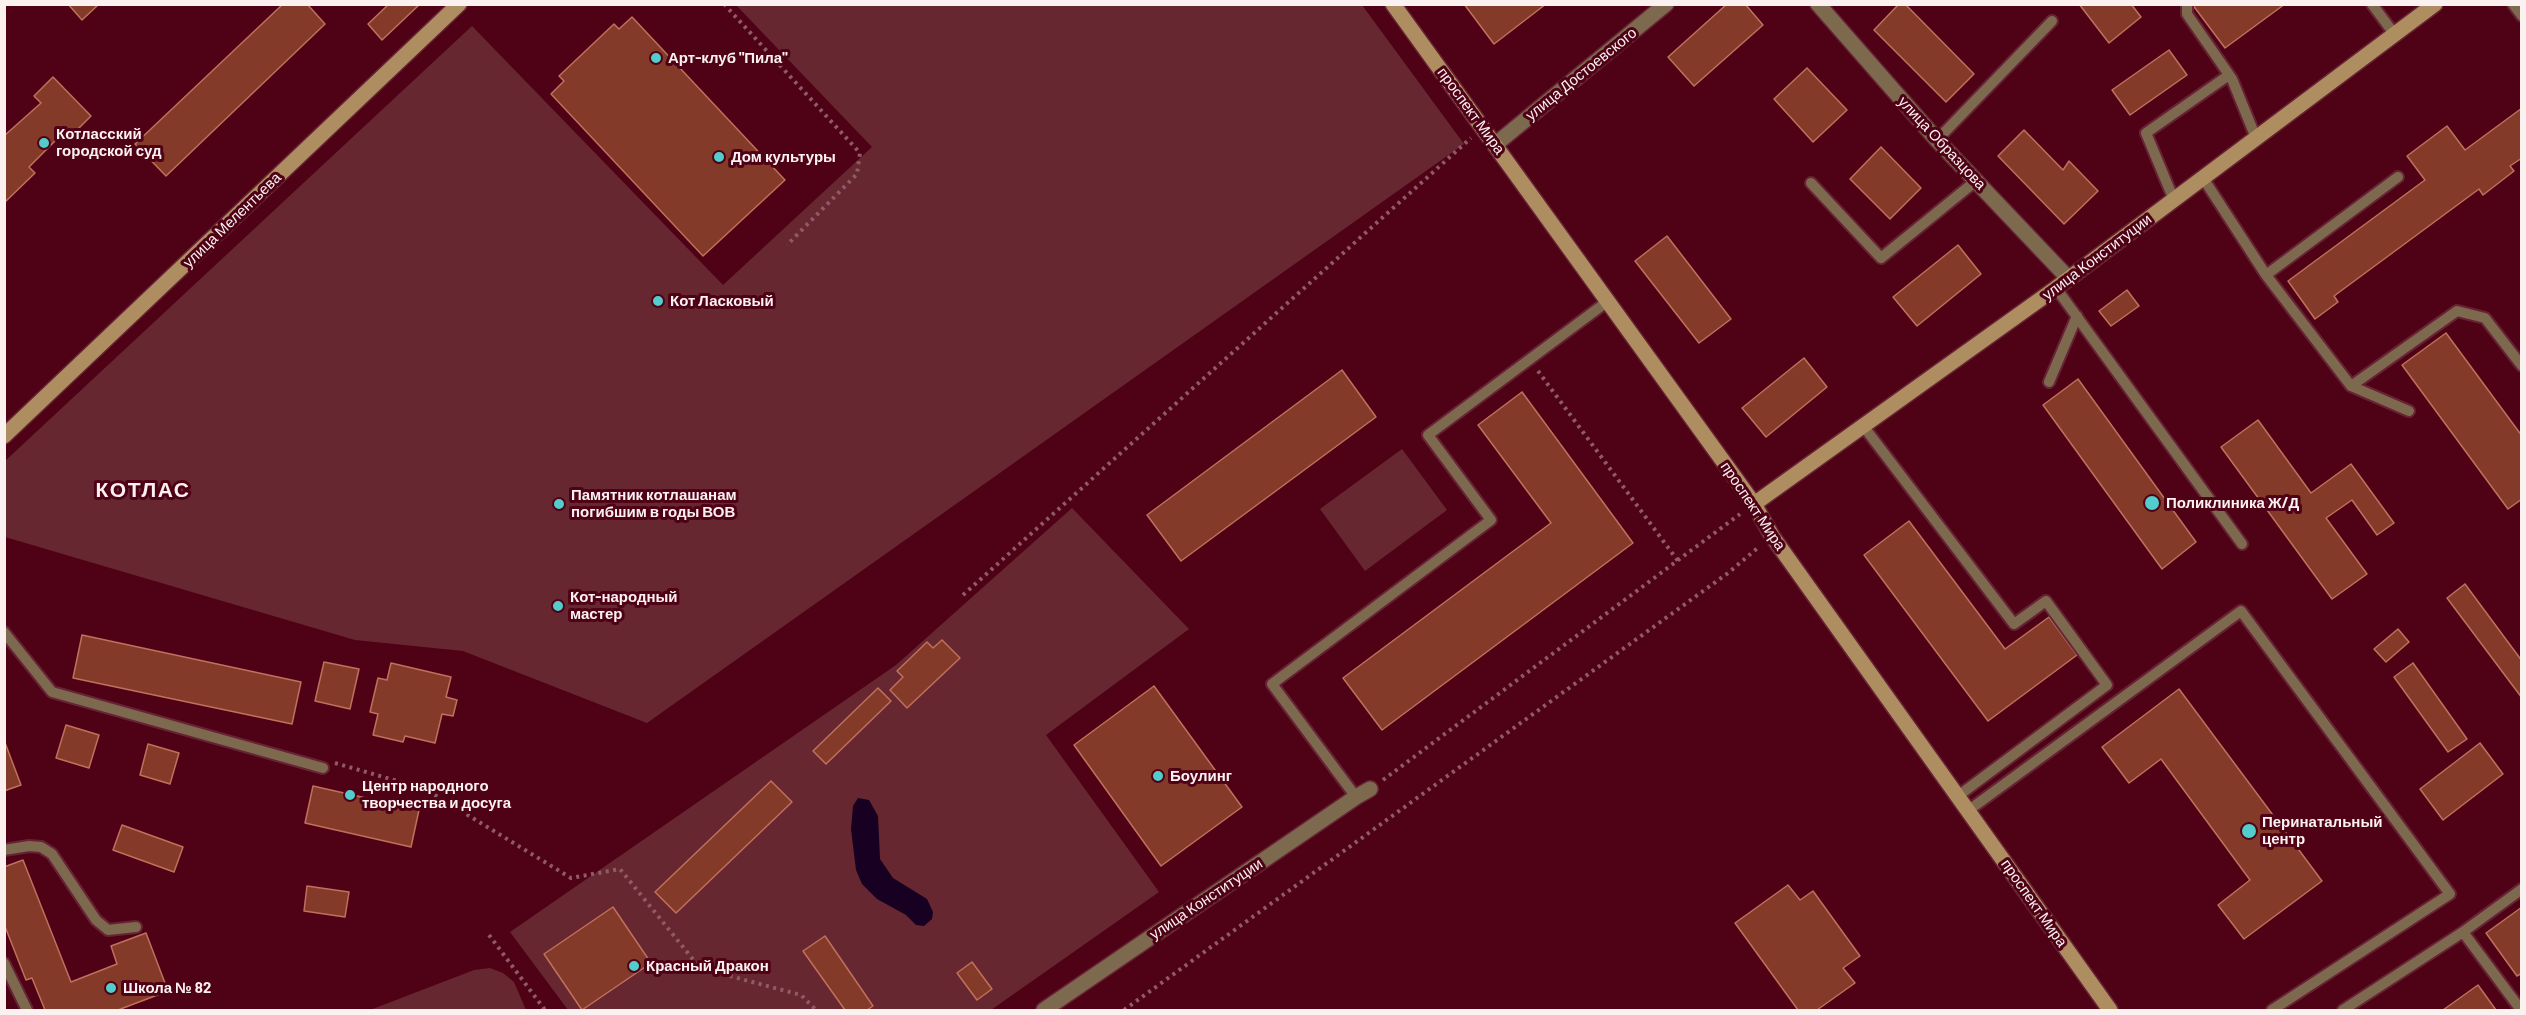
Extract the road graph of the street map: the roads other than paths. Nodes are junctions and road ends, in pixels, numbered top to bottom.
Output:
1 (459, 4) edge
2 (1393, 4) edge
3 (1666, 4) edge
4 (1818, 4) edge
5 (2187, 4) edge
6 (2372, 4) edge
7 (2435, 4) edge
8 (2513, 4) edge
9 (2522, 16) edge
10 (2052, 21) dead end
11 (2395, 34) junction
12 (2229, 75) junction
13 (2256, 138) junction
14 (1937, 140) junction
15 (1496, 144) junction
16 (2398, 177) dead end
17 (2203, 178) junction
18 (1977, 180) junction
19 (1811, 183) dead end
20 (2175, 200) junction
21 (2266, 275) junction
22 (2069, 279) junction
23 (2056, 288) junction
24 (1608, 301) junction
25 (2077, 316) junction
26 (2522, 366) edge
27 (2049, 382) dead end
28 (2351, 386) junction
29 (2409, 411) dead end
30 (1864, 427) junction
31 (4, 436) edge
32 (1754, 504) junction
33 (2241, 544) dead end
34 (4, 632) edge
35 (323, 768) dead end
36 (1370, 789) road end
37 (1958, 796) junction
38 (1356, 797) junction
39 (1969, 810) junction
40 (4, 850) edge
41 (2522, 889) edge
42 (136, 927) dead end
43 (2463, 932) junction
44 (4, 963) edge
45 (27, 1011) edge
46 (1044, 1011) edge
47 (2110, 1011) edge
48 (2272, 1011) edge
49 (2343, 1011) edge
50 (2521, 1011) edge

1 - 31 street, улица Мелентьева
2 - 15 street, проспект Мира
3 - 15 street, улица Достоевского
4 - 14 street, улица Образцова
5 - 12 lane
6 - 11 lane
7 - 11 street, улица Конституции
8 - 9 lane
10 - 14 lane
11 - 13 street, улица Конституции
12 - 13 lane
12 - 20 lane
13 - 17 street, улица Конституции
14 - 18 street, улица Образцова
15 - 24 street, проспект Мира
16 - 21 lane
17 - 20 street, улица Конституции
17 - 21 lane
18 - 19 lane
18 - 22 street, улица Образцова
20 - 22 street, улица Конституции
21 - 28 lane
22 - 23 street, улица Конституции
23 - 25 lane
23 - 30 street, улица Конституции
24 - 32 street, проспект Мира
24 - 38 lane
25 - 27 lane
25 - 33 lane
26 - 28 lane
28 - 29 lane
30 - 32 street, улица Конституции
30 - 37 lane
32 - 37 street, проспект Мира
34 - 35 lane
36 - 38 street, улица Конституции
37 - 39 street, проспект Мира
38 - 46 street, улица Конституции
39 - 47 street, проспект Мира
39 - 48 lane
40 - 42 lane
41 - 43 lane
43 - 49 lane
43 - 50 lane
44 - 45 lane

